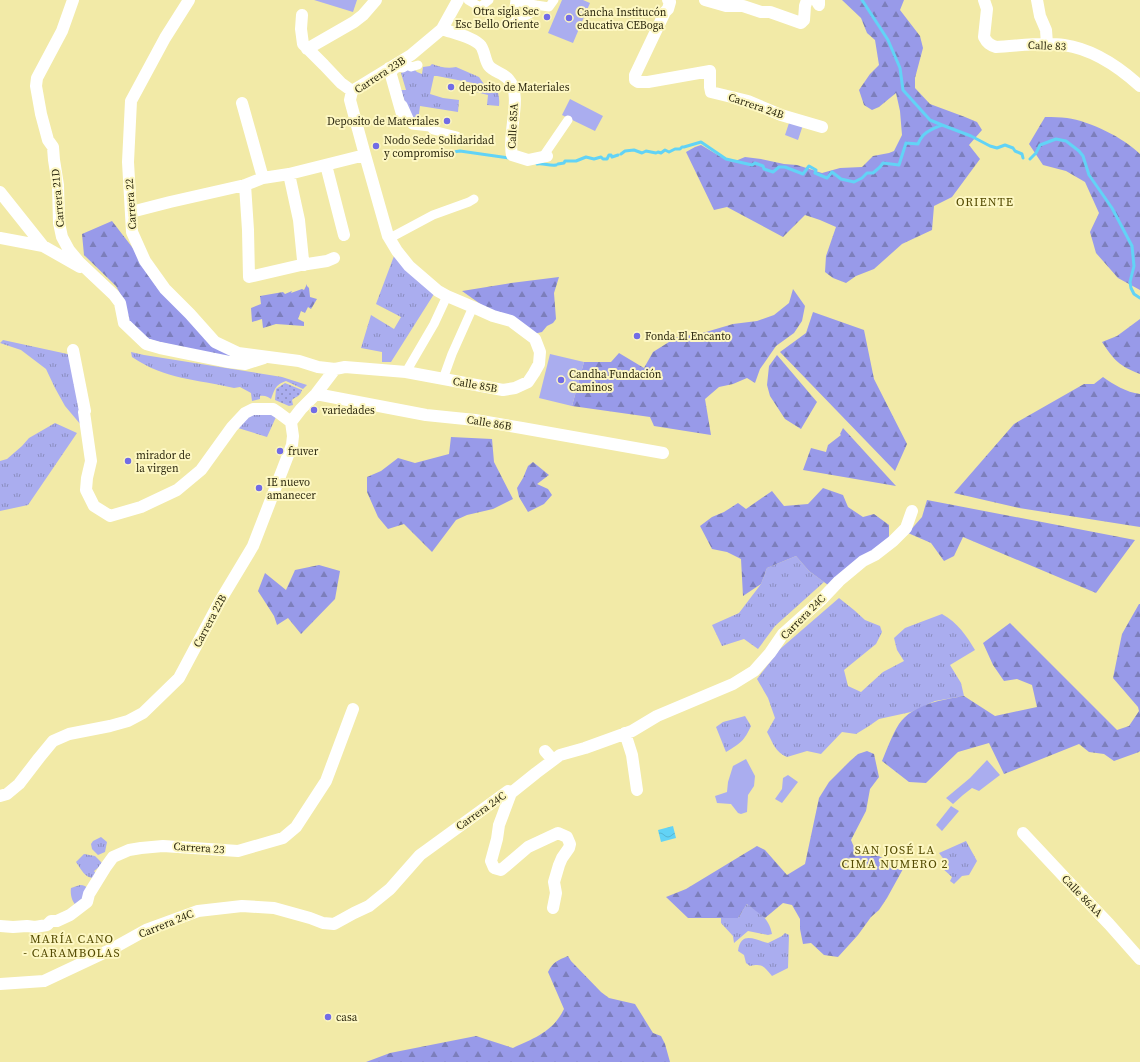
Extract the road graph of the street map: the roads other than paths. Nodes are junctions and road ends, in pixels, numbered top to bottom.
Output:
1 (73, 0) edge
2 (189, 0) edge
3 (376, 0) edge
4 (459, 0) edge
5 (489, 0) edge
6 (515, 0) edge
7 (554, 0) edge
8 (705, 0) edge
9 (807, 0) edge
10 (816, 0) edge
11 (819, 0) edge
12 (984, 0) edge
13 (1037, 0) edge
14 (669, 1) edge
15 (536, 5) junction
16 (302, 15) dead end
17 (442, 29) junction
18 (1047, 44) junction
19 (307, 49) junction
20 (418, 66) dead end
21 (389, 68) junction
22 (1140, 86) edge
23 (352, 91) junction
24 (242, 103) dead end
25 (402, 114) dead end
26 (568, 120) dead end
27 (822, 127) dead end
28 (457, 136) dead end
29 (365, 155) junction
30 (545, 156) junction
31 (326, 165) junction
32 (289, 174) junction
33 (263, 178) junction
34 (245, 185) junction
35 (0, 192) edge
36 (474, 199) dead end
37 (131, 212) junction
38 (344, 235) dead end
39 (389, 237) junction
40 (0, 238) edge
41 (43, 246) junction
42 (334, 258) dead end
43 (304, 265) junction
44 (90, 272) junction
45 (447, 296) junction
46 (473, 306) junction
47 (73, 350) dead end
48 (270, 357) junction
49 (335, 368) junction
50 (406, 372) junction
51 (443, 379) junction
52 (317, 392) junction
53 (291, 422) junction
54 (663, 453) dead end
55 (912, 510) dead end
56 (353, 709) dead end
57 (625, 734) junction
58 (545, 751) dead end
59 (553, 760) junction
60 (637, 790) dead end
61 (511, 793) junction
62 (0, 796) edge
63 (1023, 833) dead end
64 (552, 908) dead end
65 (0, 926) edge
66 (1140, 959) edge
67 (0, 984) edge

1 - 44 street, Carrera 21D
2 - 37 street, Carrera 22
3 - 19 street
4 - 5 street
4 - 17 street, Carrera 23B
4 - 30 street
6 - 15 street
6 - 15 street
7 - 15 street
8 - 9 street
10 - 11 street
12 - 18 street, Calle 83
13 - 18 street
14 - 27 street, Carrera 24B
16 - 19 street
17 - 21 street, Carrera 23B
17 - 30 street, Calle 85A
18 - 22 street, Calle 83
19 - 23 street
20 - 28 street
21 - 23 street, Carrera 23B
21 - 25 street
23 - 29 street, Carrera 23B
24 - 33 street
26 - 30 street
29 - 31 street
29 - 39 street, Carrera 23B
31 - 32 street
31 - 38 street
32 - 33 street
32 - 43 street
33 - 34 street
34 - 37 street
34 - 43 street
35 - 41 street
36 - 39 street
37 - 48 street, Carrera 22
39 - 45 street, Calle 85B
40 - 41 street
41 - 44 street
42 - 43 street
44 - 48 street, Carrera 21D
45 - 46 street, Calle 85B
45 - 50 street
46 - 51 street
46 - 51 street, Calle 85B
47 - 53 street
48 - 49 street, Carrera 22
49 - 50 street, Calle 85B
49 - 52 street
50 - 51 street, Calle 85B
52 - 53 street
52 - 54 street, Calle 86B
53 - 62 street, Carrera 22B
55 - 57 street, Carrera 24C
56 - 65 street, Carrera 23
57 - 59 street, Carrera 24C
57 - 60 street
58 - 59 street
59 - 61 street, Carrera 24C
61 - 64 street
61 - 67 street, Carrera 24C
63 - 66 street, Calle 86AA

